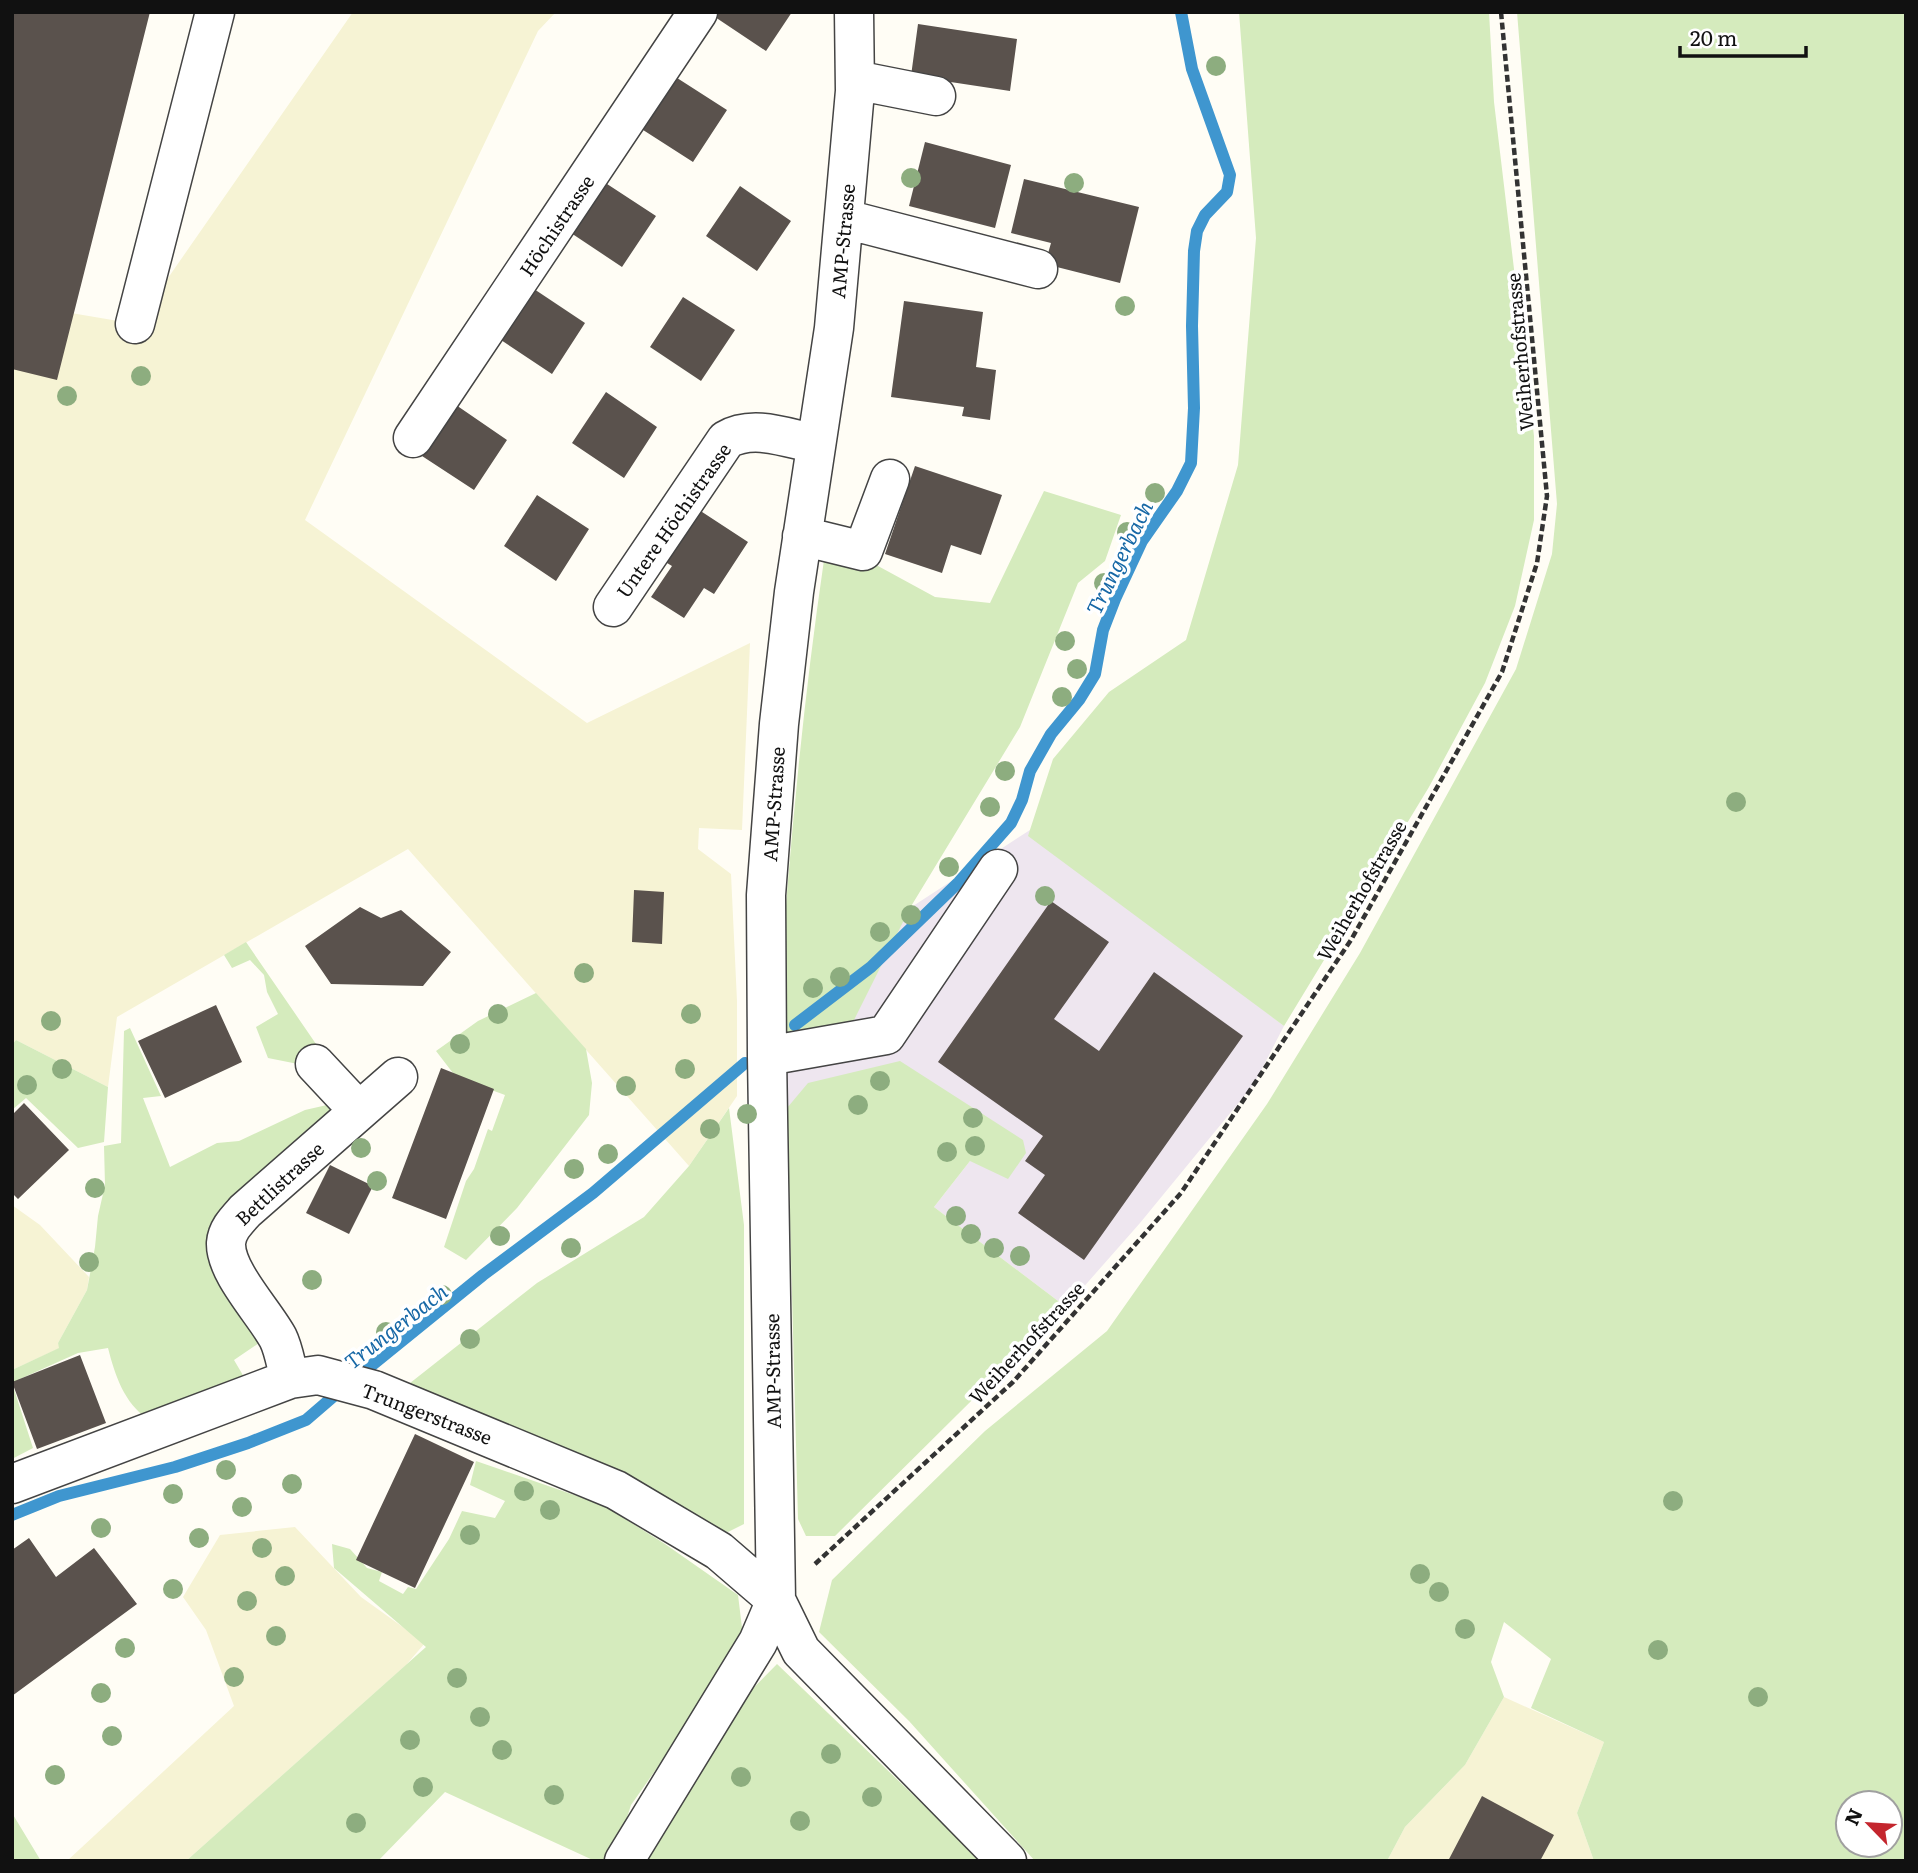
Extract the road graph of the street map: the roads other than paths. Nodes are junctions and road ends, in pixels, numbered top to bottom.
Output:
1 (215, 12) edge
2 (698, 12) edge
3 (854, 12) edge
4 (855, 80) junction
5 (936, 96) dead end
6 (845, 219) junction
7 (1038, 269) dead end
8 (135, 324) dead end
9 (413, 438) dead end
10 (816, 444) junction
11 (890, 478) dead end
12 (802, 536) junction
13 (613, 607) dead end
14 (998, 870) dead end
15 (767, 1056) junction
16 (315, 1064) dead end
17 (398, 1077) dead end
18 (358, 1110) junction
19 (304, 1377) junction
20 (12, 1484) edge
21 (776, 1600) junction
22 (624, 1861) edge
23 (1007, 1861) edge

1 - 8 street
2 - 9 street, Höchistrasse
3 - 4 street, AMP-Strasse
4 - 5 street
4 - 6 street, AMP-Strasse
6 - 7 street
6 - 10 street, AMP-Strasse
10 - 12 street, AMP-Strasse
10 - 13 street, Untere Höchistrasse
11 - 12 street
12 - 15 street, AMP-Strasse
14 - 15 street
15 - 21 street, AMP-Strasse
16 - 18 street
17 - 18 street, Bettlistrasse
18 - 19 street, Bettlistrasse
19 - 20 street
19 - 21 street, Trungerstrasse
21 - 22 street, AMP-Strasse
21 - 23 street, AMP-Strasse

